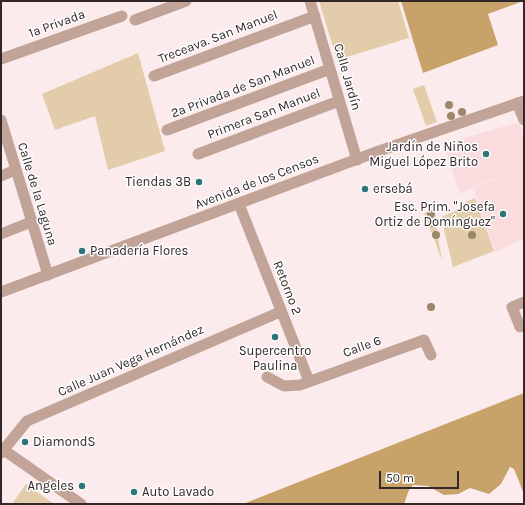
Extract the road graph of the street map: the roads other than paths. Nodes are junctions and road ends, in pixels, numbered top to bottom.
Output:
1 (186, 1) edge
2 (310, 1) edge
3 (122, 16) dead end
4 (315, 16) junction
5 (135, 20) dead end
6 (1, 59) edge
7 (330, 69) junction
8 (154, 76) dead end
9 (339, 101) junction
10 (520, 102) edge
11 (1, 120) edge
12 (524, 120) edge
13 (167, 130) dead end
14 (198, 154) dead end
15 (356, 160) junction
16 (15, 170) junction
17 (1, 176) edge
18 (239, 204) junction
19 (30, 222) junction
20 (1, 234) edge
21 (48, 275) junction
22 (1, 292) edge
23 (524, 302) edge
24 (280, 312) junction
25 (520, 327) dead end
26 (430, 355) dead end
27 (267, 377) dead end
28 (309, 382) junction
29 (2, 450) edge
30 (81, 504) edge

1 - 5 street
2 - 4 street, Calle Jardín
3 - 6 street, 1a Privada
4 - 7 street, Calle Jardín
4 - 8 street, Treceava. San Manuel
7 - 9 street, Calle Jardín
7 - 13 street, 2a Privada de San Manuel
9 - 14 street, Primera San Manuel
9 - 15 street, Calle Jardín
10 - 12 street
10 - 15 street, Avenida de los Censos
11 - 16 street, Calle de la Laguna
15 - 18 street, Avenida de los Censos
16 - 17 street
16 - 19 street, Calle de la Laguna
18 - 21 street, Avenida de los Censos
18 - 24 street, Retorno 2
19 - 20 street
19 - 21 street, Calle de la Laguna
21 - 22 street, Avenida de los Censos
23 - 25 street
24 - 28 street, Retorno 2
24 - 29 street, Calle Juan Vega Hernández
26 - 28 street, Calle 6
27 - 28 street, Calle 6
29 - 30 street

